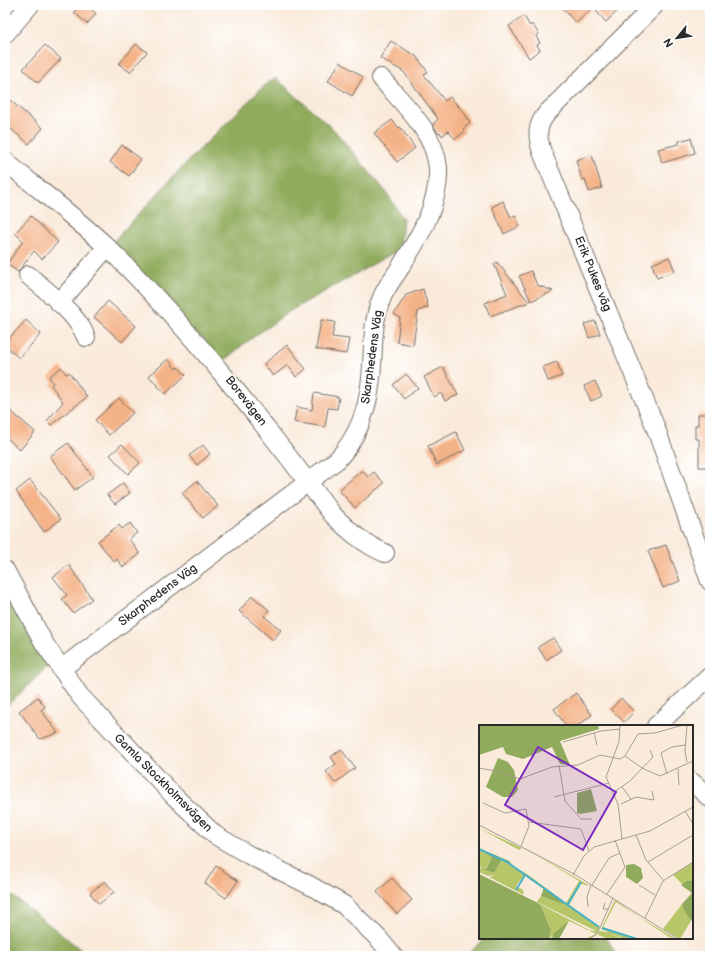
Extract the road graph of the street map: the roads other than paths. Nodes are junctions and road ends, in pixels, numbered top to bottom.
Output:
1 (30, 5) edge
2 (655, 5) edge
3 (8, 24) edge
4 (381, 78) dead end
5 (5, 161) edge
6 (106, 247) junction
7 (28, 275) dead end
8 (59, 302) junction
9 (86, 337) dead end
10 (308, 482) junction
11 (385, 553) dead end
12 (5, 570) edge
13 (710, 581) edge
14 (61, 669) junction
15 (710, 676) edge
16 (657, 725) edge
17 (693, 783) edge
18 (710, 798) edge
19 (393, 956) edge

1 - 3 street
2 - 13 street, Erik Pukes väg
4 - 10 street, Skarphedens Väg
5 - 6 street, Borevägen
6 - 8 street
6 - 10 street, Borevägen
7 - 8 street
8 - 9 street
10 - 11 street, Borevägen
10 - 14 street, Skarphedens Väg
12 - 14 street, Gamla Stockholmsvägen
14 - 19 street, Gamla Stockholmsvägen
15 - 16 street
17 - 18 street

